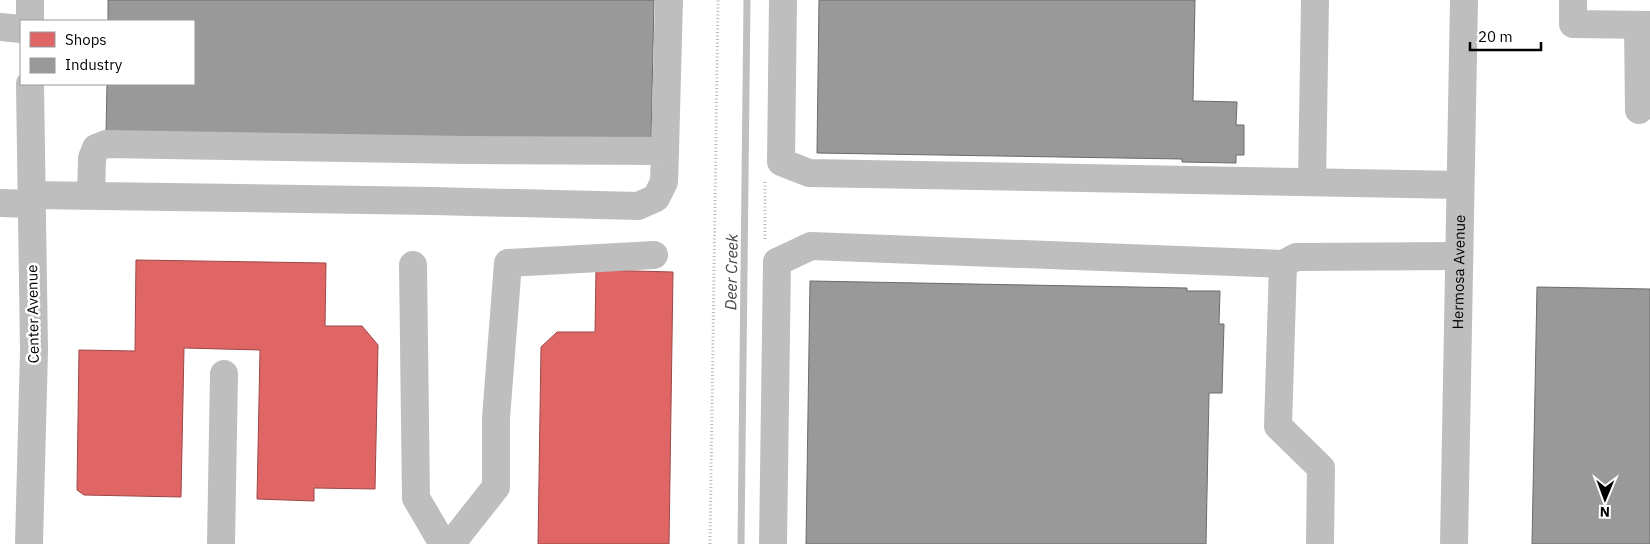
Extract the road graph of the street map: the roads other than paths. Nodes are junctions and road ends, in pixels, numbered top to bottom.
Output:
1 (30, 0) edge
2 (669, 0) edge
3 (783, 0) edge
4 (1315, 0) edge
5 (1464, 0) edge
6 (1573, 0) edge
7 (30, 20) edge
8 (1644, 25) edge
9 (0, 28) edge
10 (20, 29) edge
11 (30, 85) edge
12 (1639, 110) dead end
13 (665, 151) junction
14 (1312, 182) junction
15 (1460, 185) junction
16 (91, 196) junction
17 (31, 200) junction
18 (0, 203) edge
19 (654, 255) dead end
20 (1459, 256) junction
21 (1283, 264) junction
22 (413, 265) dead end
23 (224, 374) dead end
24 (30, 544) edge
25 (221, 544) edge
26 (443, 544) edge
27 (451, 544) edge
28 (773, 544) edge
29 (1320, 544) edge
30 (1454, 544) edge

1 - 7 street
2 - 13 street
3 - 14 street
4 - 14 street
5 - 15 street, Hermosa Avenue
6 - 8 street
8 - 12 street
9 - 10 street
11 - 17 street, Center Avenue
13 - 16 street
13 - 16 street
14 - 15 street
15 - 20 street, Hermosa Avenue
16 - 17 street
17 - 18 street
17 - 24 street, Center Avenue
19 - 27 street
20 - 21 street
20 - 30 street, Hermosa Avenue
21 - 28 street
21 - 29 street
22 - 26 street
23 - 25 street

